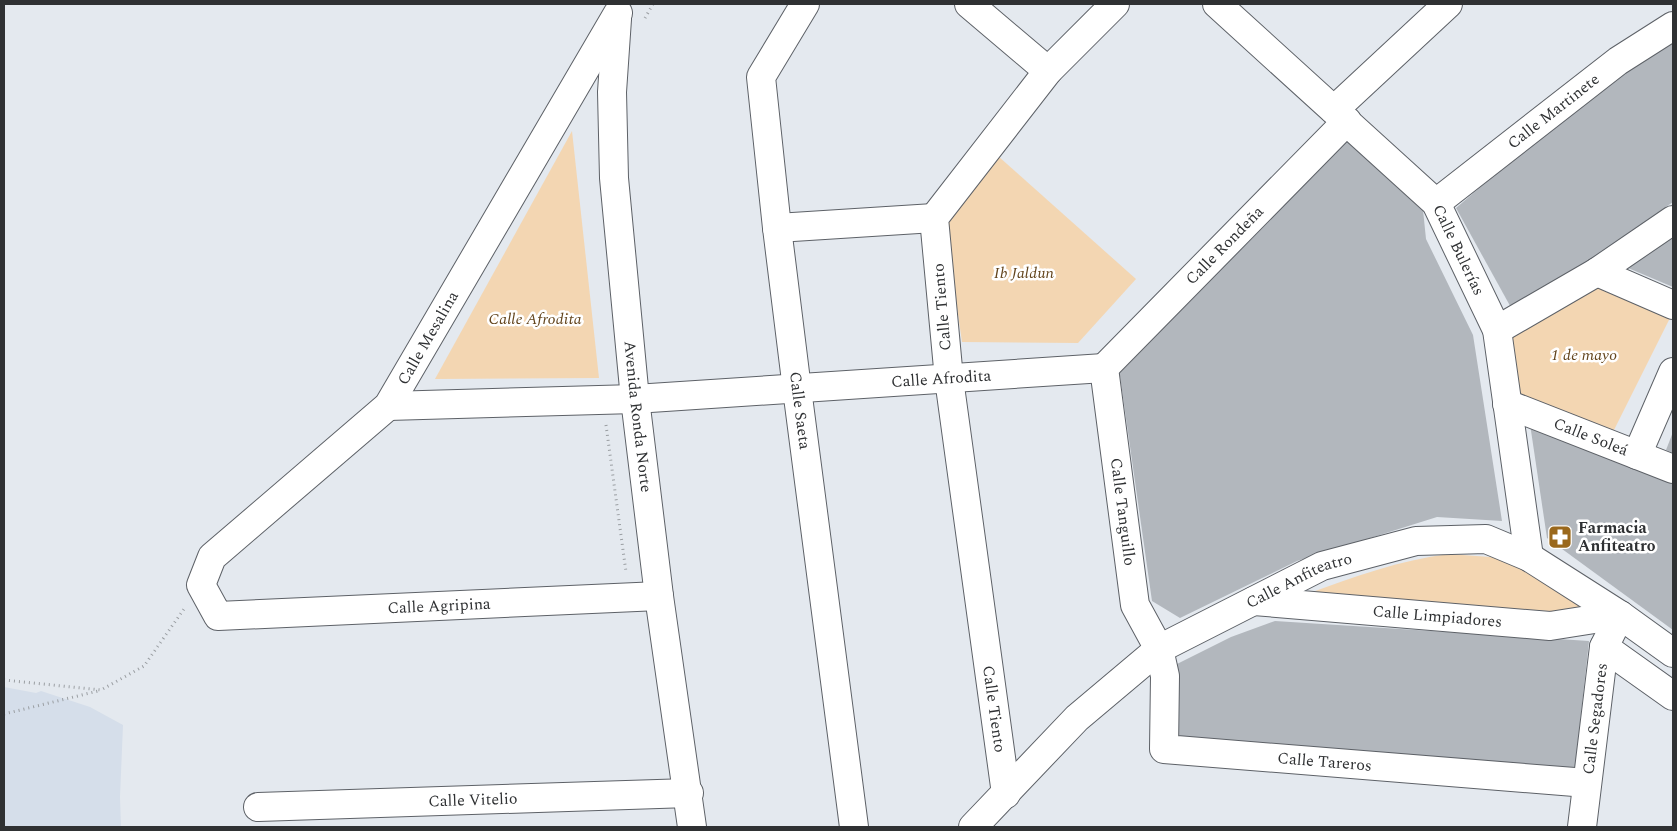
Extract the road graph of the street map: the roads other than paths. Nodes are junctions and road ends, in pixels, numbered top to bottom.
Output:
1 (805, 4) edge
2 (969, 4) edge
3 (1115, 4) edge
4 (1448, 4) edge
5 (620, 8) edge
6 (1230, 8) edge
7 (1673, 26) edge
8 (1048, 71) junction
9 (1341, 116) junction
10 (1436, 203) junction
11 (934, 218) junction
12 (1673, 220) edge
13 (777, 228) junction
14 (1597, 272) junction
15 (1673, 305) edge
16 (1496, 330) junction
17 (1104, 368) junction
18 (1673, 372) edge
19 (949, 379) junction
20 (797, 389) junction
21 (635, 399) junction
22 (1507, 404) junction
23 (388, 406) junction
24 (1638, 455) junction
25 (1673, 470) edge
26 (1529, 557) junction
27 (659, 596) junction
28 (1254, 601) junction
29 (1620, 615) junction
30 (218, 616) joint
31 (1604, 647) junction
32 (1159, 649) junction
33 (1673, 653) edge
34 (1673, 696) edge
35 (1587, 783) junction
36 (689, 793) junction
37 (1006, 794) junction
38 (258, 807) dead end
39 (692, 827) edge
40 (854, 827) edge
41 (973, 827) edge
42 (1582, 827) edge

1 - 13 street, Calle Saeta
2 - 8 street
3 - 8 street
4 - 9 street, Calle Rondeña
5 - 21 street, Avenida Ronda Norte
5 - 23 street, Calle Mesalina
6 - 9 street, Calle Bulerías
7 - 10 street, Calle Martinete
8 - 11 street
9 - 10 street, Calle Bulerías
9 - 17 street, Calle Rondeña
10 - 16 street, Calle Bulerías
11 - 13 street
11 - 19 street, Calle Tiento
12 - 14 street
13 - 20 street, Calle Saeta
14 - 15 street
14 - 16 street
16 - 22 street, Calle Bulerías
17 - 19 street, Calle Afrodita
17 - 32 street, Calle Tanguillo
18 - 24 street
19 - 20 street, Calle Afrodita
19 - 37 street, Calle Tiento
20 - 21 street, Calle Afrodita
20 - 40 street, Calle Saeta
21 - 23 street, Calle Afrodita
21 - 27 street, Avenida Ronda Norte
22 - 24 street, Calle Soleá
22 - 26 street, Calle Bulerías
23 - 30 street, Calle Mesalina
24 - 25 street, Calle Soleá
26 - 28 street, Calle Anfiteatro
26 - 29 street, Calle Anfiteatro
27 - 30 street, Calle Agripina
27 - 36 street, Avenida Ronda Norte
28 - 29 street, Calle Limpiadores
28 - 32 street, Calle Anfiteatro
29 - 31 street, Calle Segadores
29 - 33 street, Calle Anfiteatro
31 - 34 street
31 - 35 street, Calle Segadores
32 - 35 street, Calle Tareros
32 - 37 street, Calle Anfiteatro
35 - 42 street, Calle Segadores
36 - 38 street, Calle Vitelio
36 - 39 street, Avenida Ronda Norte
37 - 41 street, Calle Anfiteatro

